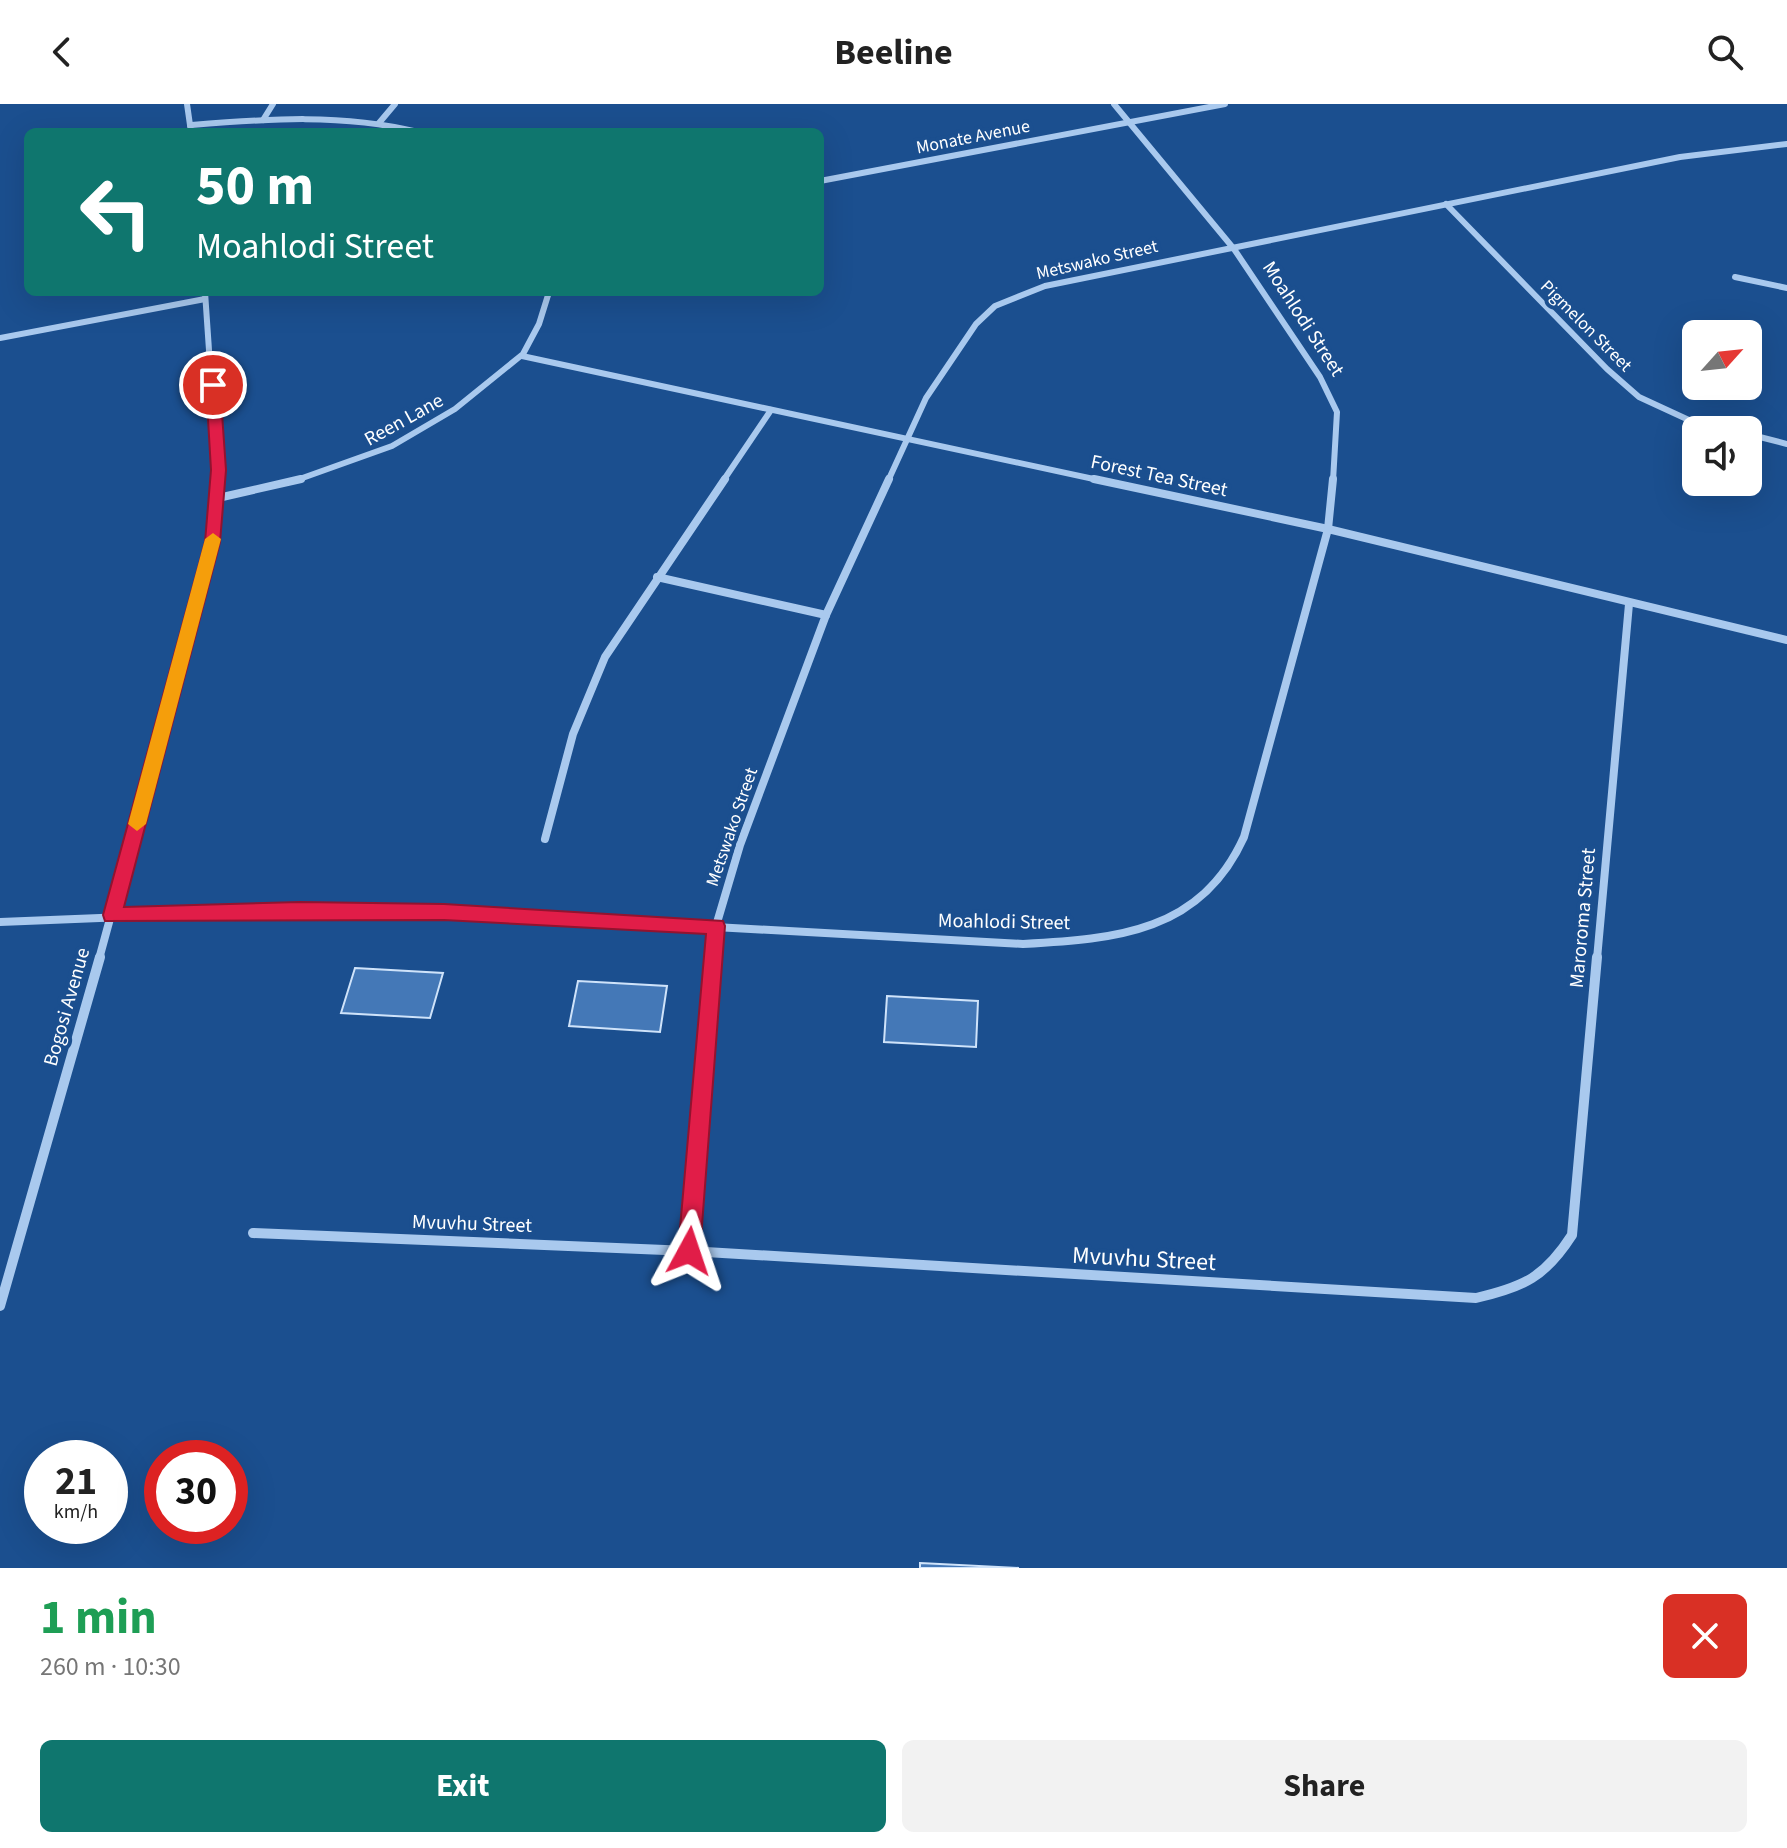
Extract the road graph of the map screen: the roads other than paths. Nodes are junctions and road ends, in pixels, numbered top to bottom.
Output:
1 (187, 104) edge
2 (273, 104) edge
3 (395, 104) edge
4 (1114, 104) edge
5 (1225, 104) edge
6 (263, 120) junction
7 (1129, 122) junction
8 (379, 123) junction
9 (190, 128) edge
10 (198, 128) edge
11 (401, 128) edge
12 (1787, 144) edge
13 (824, 180) edge
14 (1446, 204) junction
15 (1234, 249) junction
16 (1735, 277) dead end
17 (1787, 288) edge
18 (205, 296) edge
19 (548, 296) edge
20 (0, 338) edge
21 (522, 356) junction
22 (771, 410) junction
23 (1682, 417) edge
24 (1762, 438) edge
25 (907, 440) junction
26 (1787, 444) edge
27 (218, 498) junction
28 (1328, 529) junction
29 (657, 577) junction
30 (1629, 604) junction
31 (826, 615) junction
32 (1787, 640) edge
33 (545, 839) dead end
34 (112, 915) junction
35 (0, 922) edge
36 (716, 926) junction
37 (253, 1233) dead end
38 (1572, 1235) joint
39 (689, 1251) junction
40 (0, 1306) edge

1 - 9 street
2 - 6 street
3 - 8 street
4 - 7 street, Moahlodi Street
5 - 7 street, Monate Avenue
6 - 8 street
6 - 10 street
7 - 13 street, Monate Avenue
7 - 15 street, Moahlodi Street
8 - 11 street
12 - 14 street, Metswako Street
14 - 15 street, Metswako Street
14 - 23 street, Pigmelon Street
15 - 25 street, Metswako Street
15 - 28 street, Moahlodi Street
16 - 17 street
18 - 20 street
18 - 27 street, Bogosi Avenue
19 - 21 street, Reen Lane
21 - 22 street, Forest Tea Street
21 - 27 street, Reen Lane
22 - 25 street, Forest Tea Street
22 - 29 street
24 - 26 street
25 - 28 street, Forest Tea Street
25 - 31 street, Metswako Street
27 - 34 street, Bogosi Avenue
28 - 30 street, Forest Tea Street
28 - 36 street, Moahlodi Street
29 - 31 street
29 - 33 street
30 - 32 street, Forest Tea Street
30 - 38 street, Maroroma Street
31 - 36 street, Metswako Street
34 - 35 street, Moahlodi Street
34 - 36 street, Moahlodi Street
34 - 40 street, Bogosi Avenue
36 - 39 street
37 - 39 street, Mvuvhu Street
38 - 39 street, Mvuvhu Street

